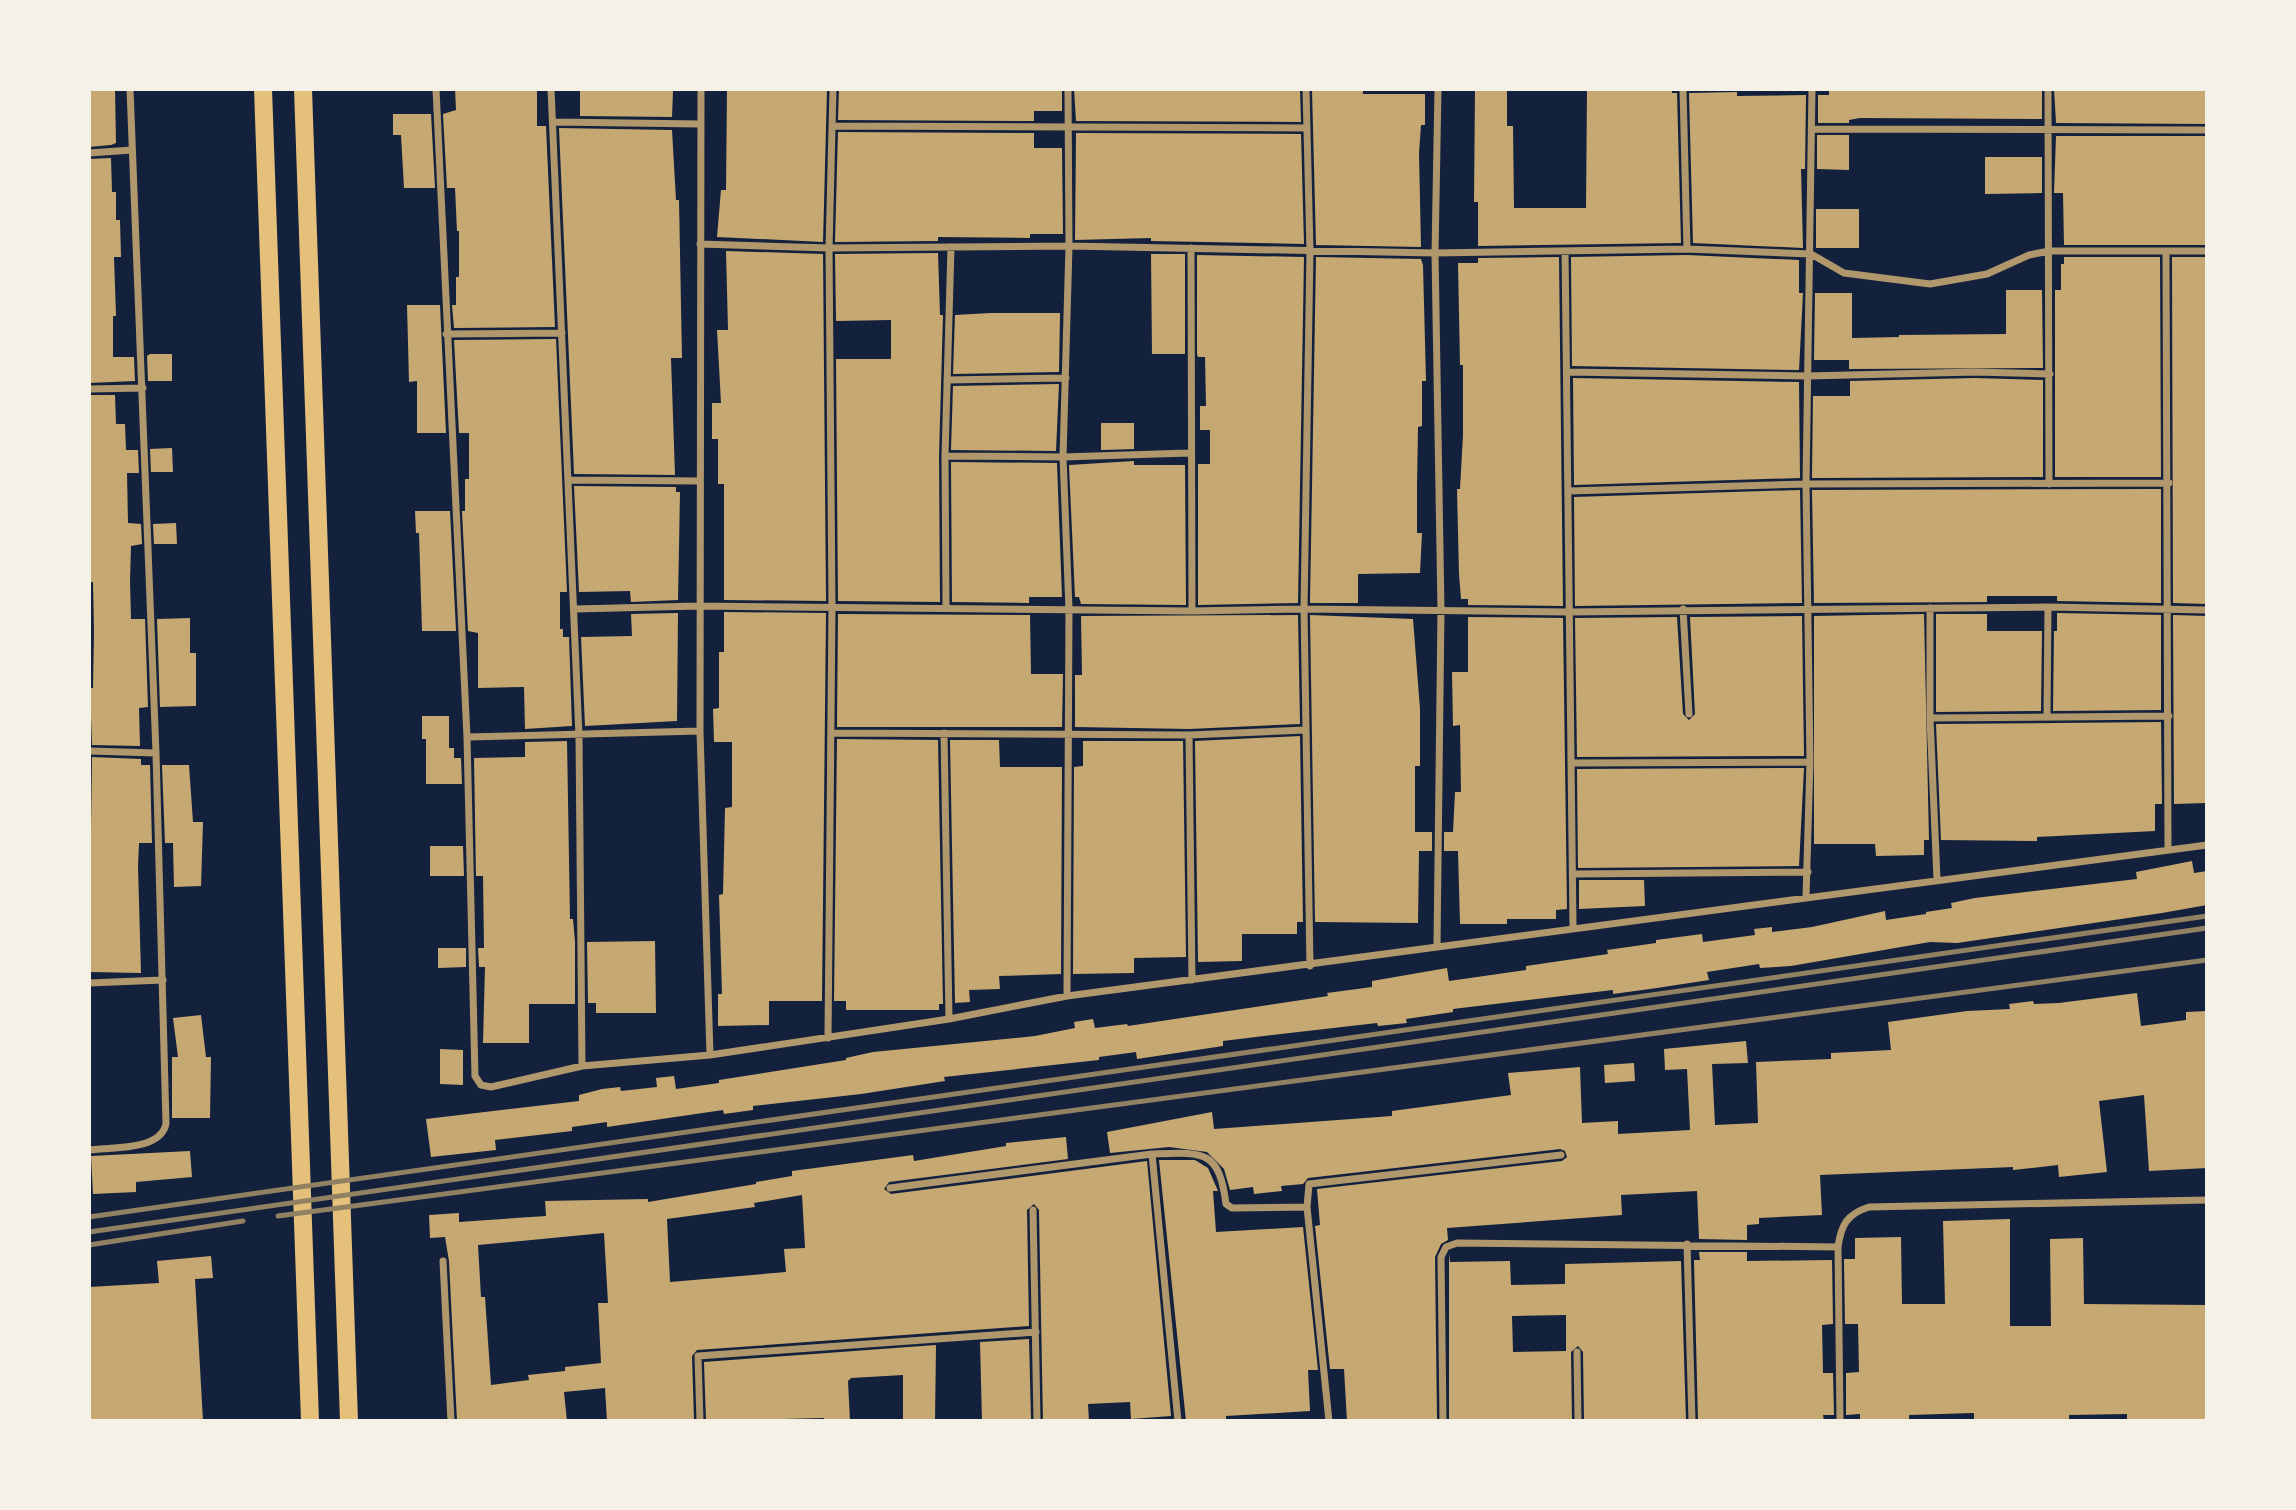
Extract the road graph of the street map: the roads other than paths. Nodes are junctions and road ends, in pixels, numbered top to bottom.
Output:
1 (130, 89) edge
2 (263, 89) edge
3 (303, 89) edge
4 (436, 89) edge
5 (551, 89) edge
6 (701, 89) edge
7 (833, 89) edge
8 (1068, 89) edge
9 (1306, 89) edge
10 (1438, 89) edge
11 (1683, 89) edge
12 (1812, 89) edge
13 (2048, 89) edge
14 (554, 122) junction
15 (700, 124) junction
16 (833, 126) junction
17 (1068, 127) junction
18 (1307, 128) junction
19 (2047, 128) junction
20 (1812, 129) junction
21 (2207, 130) edge
22 (132, 150) junction
23 (89, 153) edge
24 (700, 244) junction
25 (1069, 246) junction
26 (951, 247) junction
27 (829, 248) junction
28 (1191, 248) junction
29 (1687, 249) junction
30 (1310, 251) junction
31 (1565, 251) junction
32 (2049, 251) junction
33 (2207, 251) edge
34 (1435, 253) junction
35 (2166, 253) junction
36 (1811, 254) junction
37 (562, 333) junction
38 (446, 334) junction
39 (1568, 372) junction
40 (2050, 374) junction
41 (1807, 376) junction
42 (1066, 378) junction
43 (947, 380) junction
44 (143, 388) junction
45 (89, 389) edge
46 (1189, 453) junction
47 (945, 456) junction
48 (1063, 457) junction
49 (569, 480) junction
50 (699, 481) junction
51 (2169, 483) junction
52 (1806, 484) junction
53 (2049, 484) junction
54 (1569, 491) junction
55 (699, 606) junction
56 (946, 606) junction
57 (832, 607) junction
58 (2048, 607) junction
59 (1810, 608) junction
60 (1930, 608) junction
61 (575, 609) junction
62 (1069, 609) junction
63 (1304, 609) junction
64 (1682, 609) junction
65 (1441, 610) junction
66 (2207, 610) edge
67 (1192, 611) junction
68 (2168, 611) junction
69 (1569, 612) junction
70 (1689, 714) dead end
71 (2169, 716) junction
72 (2047, 717) junction
73 (1930, 718) junction
74 (1305, 730) junction
75 (699, 731) junction
76 (831, 733) junction
77 (944, 733) junction
78 (1069, 734) junction
79 (1189, 735) junction
80 (579, 736) junction
81 (467, 737) junction
82 (89, 751) edge
83 (156, 753) junction
84 (1810, 762) junction
85 (1572, 763) junction
86 (2207, 845) edge
87 (2168, 850) junction
88 (1808, 872) junction
89 (1573, 874) junction
90 (1937, 879) junction
91 (1805, 897) junction
92 (1573, 927) junction
93 (1437, 946) junction
94 (1310, 966) junction
95 (163, 980) junction
96 (1192, 981) junction
97 (89, 983) edge
98 (1067, 996) junction
99 (949, 1019) junction
100 (828, 1038) junction
101 (710, 1055) junction
102 (582, 1066) junction
103 (89, 1150) edge
104 (1152, 1154) junction
105 (1561, 1155) dead end
106 (890, 1188) dead end
107 (2207, 1200) edge
108 (1307, 1207) junction
109 (1033, 1210) dead end
110 (1687, 1244) junction
111 (1838, 1247) junction
112 (443, 1261) dead end
113 (1035, 1332) junction
114 (1577, 1352) dead end
115 (310, 1421) edge
116 (349, 1421) edge
117 (451, 1421) edge
118 (700, 1421) edge
119 (1037, 1421) edge
120 (1178, 1421) edge
121 (1329, 1421) edge
122 (1443, 1421) edge
123 (1578, 1421) edge
124 (1692, 1421) edge
125 (1840, 1421) edge

1 - 22 street
2 - 115 highway
3 - 116 highway
4 - 38 street
5 - 14 street
6 - 15 street
7 - 16 street
8 - 17 street
9 - 18 street
10 - 34 street
11 - 29 street
12 - 20 street
13 - 19 street
14 - 15 street
14 - 37 street
15 - 24 street
16 - 17 street
16 - 27 street
17 - 18 street
17 - 25 street
18 - 30 street
19 - 20 street
19 - 21 street
19 - 32 street
20 - 36 street
22 - 23 street
22 - 44 street
24 - 27 street
24 - 50 street
25 - 26 street
25 - 28 street
25 - 42 street
26 - 27 street
26 - 43 street
27 - 57 street
28 - 30 street
28 - 46 street
29 - 31 street
29 - 36 street
30 - 34 street
30 - 63 street
31 - 34 street
31 - 39 street
32 - 35 street
32 - 36 street
32 - 40 street
33 - 35 street
34 - 65 street
35 - 51 street
36 - 41 street
37 - 38 street
37 - 49 street
38 - 81 street
39 - 41 street
39 - 54 street
40 - 41 street
40 - 53 street
41 - 52 street
42 - 43 street
42 - 48 street
43 - 47 street
44 - 45 street
44 - 83 street
46 - 48 street
46 - 67 street
47 - 48 street
47 - 56 street
48 - 62 street
49 - 50 street
49 - 61 street
50 - 55 street
51 - 53 street
51 - 68 street
52 - 53 street
52 - 54 street
52 - 59 street
54 - 69 street
55 - 57 street
55 - 61 street
55 - 75 street
56 - 57 street
56 - 62 street
57 - 76 street
58 - 60 street
58 - 68 street
58 - 72 street
59 - 60 street
59 - 64 street
59 - 84 street
60 - 73 street
61 - 80 street
62 - 67 street
62 - 78 street
63 - 65 street
63 - 67 street
63 - 74 street
64 - 69 street
64 - 70 street
65 - 69 street
65 - 93 street
66 - 68 street
68 - 71 street
69 - 85 street
71 - 72 street
71 - 87 street
72 - 73 street
73 - 90 street
74 - 79 street
74 - 94 street
75 - 80 street
75 - 101 street
76 - 77 street
76 - 100 street
77 - 78 street
77 - 99 street
78 - 79 street
78 - 98 street
79 - 96 street
80 - 81 street
80 - 102 street
81 - 102 street
82 - 83 street
83 - 95 street
84 - 85 street
84 - 88 street
85 - 89 street
86 - 87 street
87 - 90 street
88 - 89 street
88 - 91 street
89 - 92 street
90 - 91 street
91 - 92 street
92 - 93 street
93 - 94 street
94 - 96 street
95 - 97 street
95 - 103 street
96 - 98 street
98 - 99 street
99 - 100 street
100 - 101 street
101 - 102 street
104 - 106 street
104 - 108 street
104 - 120 street
105 - 108 street
107 - 111 street
108 - 121 street
109 - 113 street
110 - 111 street
110 - 122 street
110 - 124 street
111 - 125 street
112 - 117 street
113 - 118 street
113 - 119 street
114 - 123 street

